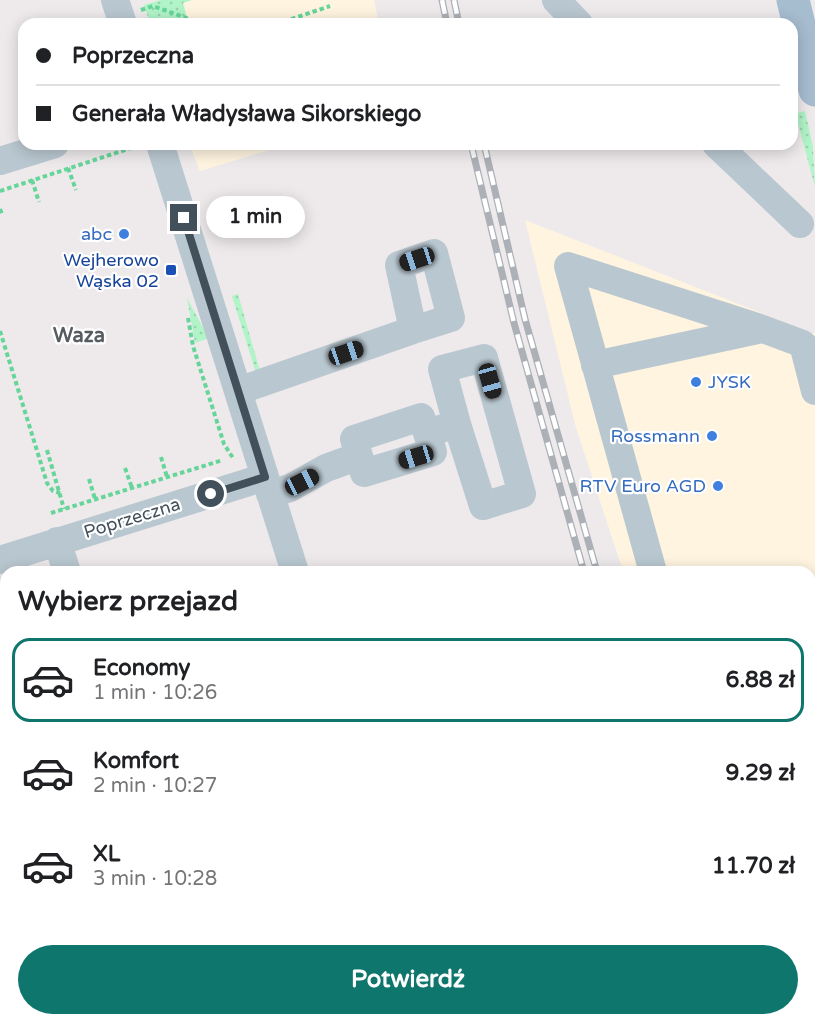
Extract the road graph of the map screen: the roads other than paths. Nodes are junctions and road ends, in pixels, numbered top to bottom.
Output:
1 (556, 0) edge
2 (793, 0) edge
3 (573, 18) edge
4 (797, 18) edge
5 (798, 25) edge
6 (806, 64) edge
7 (162, 150) edge
8 (722, 150) edge
9 (62, 156) edge
10 (0, 162) edge
11 (800, 224) dead end
12 (763, 329) junction
13 (412, 330) dead end
14 (596, 365) junction
15 (238, 391) junction
16 (815, 391) edge
17 (457, 424) junction
18 (268, 486) junction
19 (57, 541) junction
20 (0, 560) edge
21 (65, 566) edge
22 (293, 566) edge
23 (651, 566) edge

1 - 3 street
2 - 4 main road
5 - 6 main road
7 - 15 street
8 - 11 street
9 - 10 street
12 - 14 street
12 - 14 street
12 - 16 street
13 - 15 street
14 - 23 street
15 - 18 street
17 - 17 street
17 - 18 street, Poprzeczna
18 - 19 street, Poprzeczna
18 - 22 street
19 - 20 street, Poprzeczna
19 - 21 street

